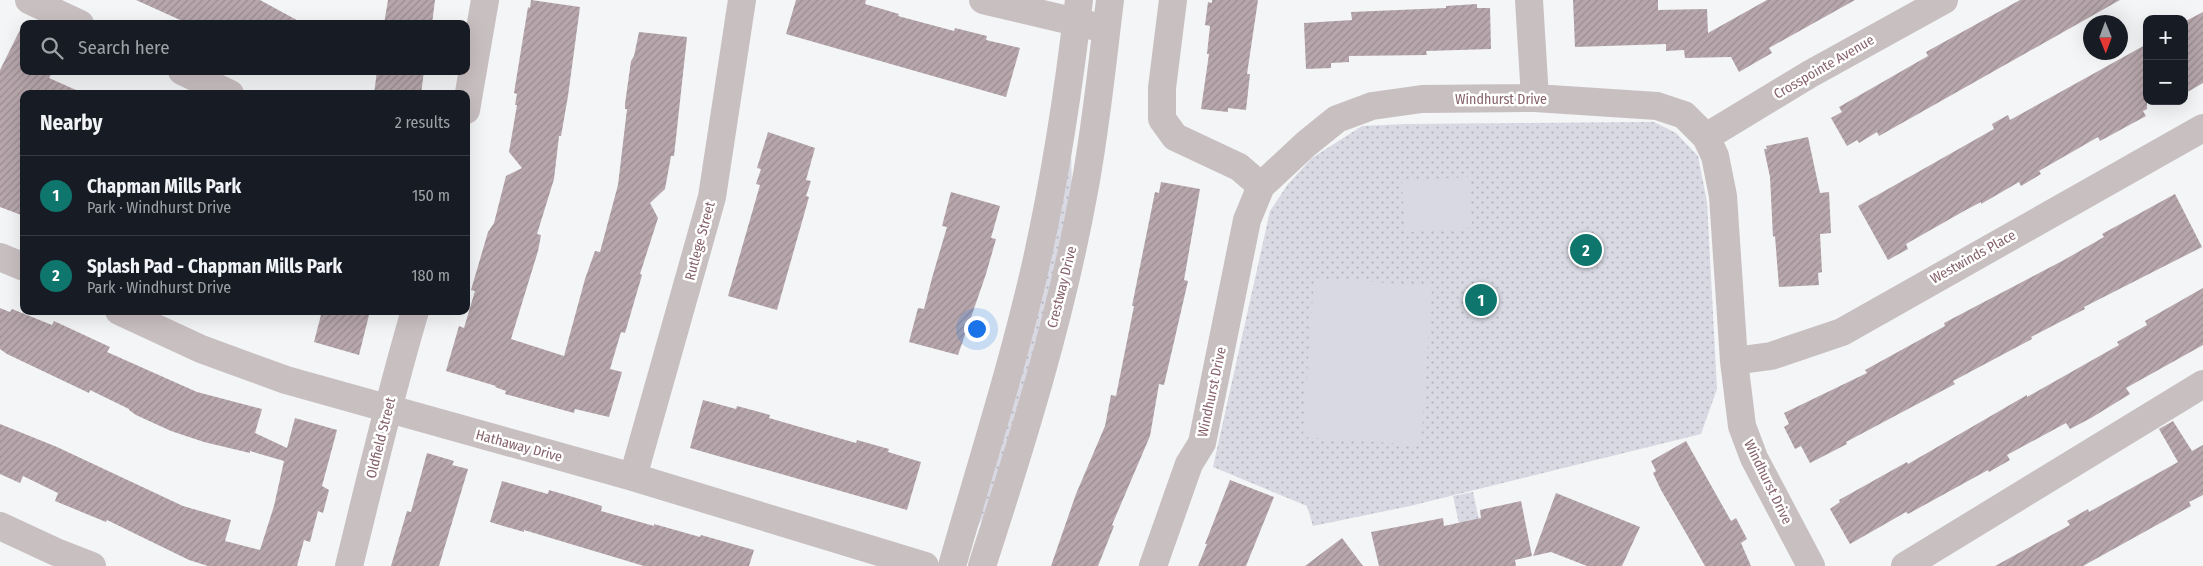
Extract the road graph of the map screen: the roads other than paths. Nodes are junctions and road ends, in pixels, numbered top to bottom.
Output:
1 (29, 0) edge
2 (484, 0) edge
3 (742, 0) edge
4 (983, 0) edge
5 (1110, 0) edge
6 (1173, 0) edge
7 (1529, 0) edge
8 (1944, 0) edge
9 (1078, 11) edge
10 (72, 20) edge
11 (1106, 29) junction
12 (190, 75) edge
13 (222, 90) edge
14 (469, 90) edge
15 (1535, 98) junction
16 (2203, 128) edge
17 (1706, 136) junction
18 (1261, 186) junction
19 (0, 256) edge
20 (20, 265) edge
21 (128, 315) edge
22 (414, 315) edge
23 (1734, 361) junction
24 (2203, 384) edge
25 (389, 410) junction
26 (633, 477) junction
27 (0, 526) edge
28 (54, 559) edge
29 (92, 566) edge
30 (349, 566) edge
31 (925, 566) edge
32 (952, 566) edge
33 (982, 566) edge
34 (1153, 566) edge
35 (1812, 566) edge
36 (1905, 566) edge

1 - 10 street
2 - 14 street
3 - 26 street, Rutlege Street
4 - 9 street
5 - 11 street, Crestway Drive
6 - 18 street
7 - 15 street
8 - 17 street, Crosspointe Avenue
9 - 11 street
9 - 32 street
11 - 33 street, Crestway Drive
12 - 13 street
15 - 17 street, Windhurst Drive
15 - 18 street, Windhurst Drive
16 - 23 street, Westwinds Place
17 - 23 street, Windhurst Drive
18 - 34 street, Windhurst Drive
19 - 20 street
21 - 25 street, Hathaway Drive
22 - 25 street, Oldfield Street
23 - 35 street, Windhurst Drive
24 - 36 street
25 - 26 street, Hathaway Drive
25 - 30 street, Oldfield Street
26 - 31 street, Hathaway Drive
27 - 28 street
28 - 29 street

